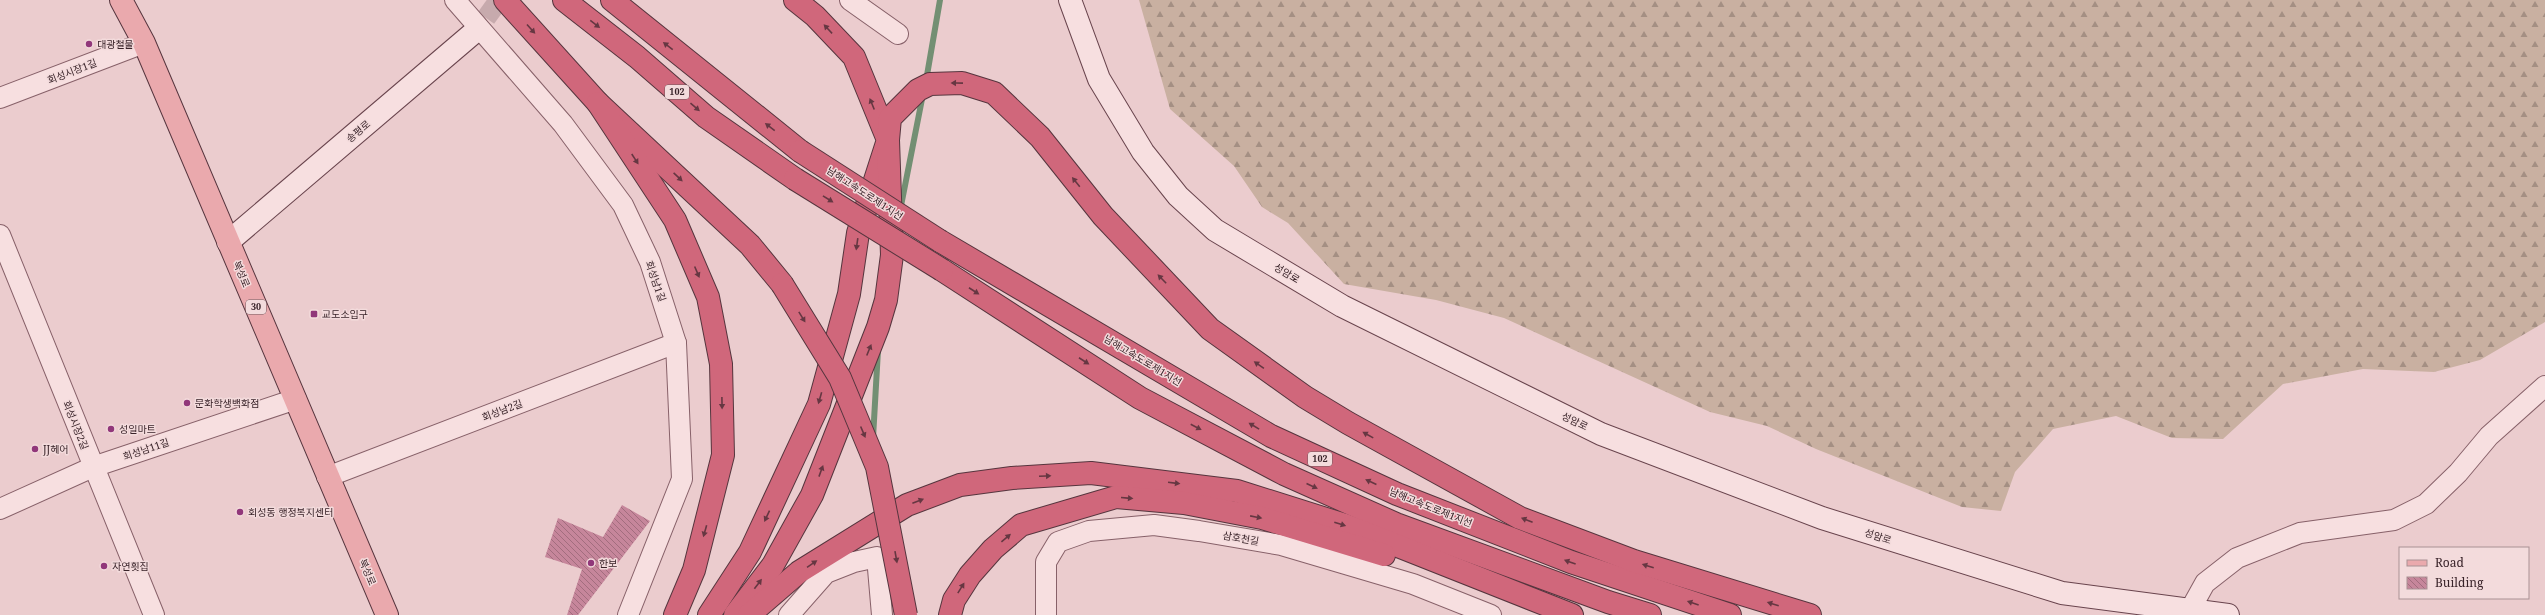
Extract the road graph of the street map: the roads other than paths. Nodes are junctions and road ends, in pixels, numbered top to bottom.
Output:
1 (122, 0) edge
2 (455, 0) edge
3 (504, 0) edge
4 (564, 0) edge
5 (612, 0) edge
6 (795, 0) edge
7 (850, 0) edge
8 (1070, 0) edge
9 (482, 23) junction
10 (898, 34) dead end
11 (144, 43) junction
12 (0, 98) edge
13 (598, 102) junction
14 (888, 140) junction
15 (0, 235) edge
16 (228, 242) junction
17 (676, 343) junction
18 (2545, 386) edge
19 (296, 399) junction
20 (93, 467) junction
21 (327, 477) junction
22 (0, 509) edge
23 (2190, 610) junction
24 (154, 615) edge
25 (387, 615) edge
26 (628, 615) edge
27 (675, 615) edge
28 (708, 615) edge
29 (735, 615) edge
30 (749, 615) edge
31 (789, 615) edge
32 (882, 615) edge
33 (906, 615) edge
34 (950, 615) edge
35 (1046, 615) edge
36 (1491, 615) edge
37 (1534, 615) edge
38 (1572, 615) edge
39 (1650, 615) edge
40 (1730, 615) edge
41 (1810, 615) edge
42 (2228, 615) edge

1 - 11 main road, 북성로 / 30
2 - 9 street, 회성남1길
3 -> 13 highway
4 -> 39 highway, 102, bridge
40 -> 5 highway, 남해고속도로제1지선 / 102, bridge
14 -> 6 highway
7 - 10 street
8 - 23 main road, 성암로
9 - 16 main road, 송평로
9 - 17 street, 회성남1길
11 - 12 street, 회성시장1길
11 - 16 main road, 북성로 / 30
13 -> 27 highway
13 -> 33 highway, bridge
14 -> 28 highway
29 -> 14 highway
41 -> 14 highway
15 - 20 street, 회성시장2길
16 - 19 main road, 북성로 / 30
17 - 21 street, 회성남2길
17 - 26 street, 회성남1길
18 - 23 street
19 - 20 street, 회성남11길
19 - 21 main road, 북성로 / 30
20 - 22 street, 회성남11길
20 - 24 street, 회성시장2길
21 - 25 main road, 북성로 / 30
23 - 42 main road, 성암로
30 -> 38 highway
31 - 32 street
34 -> 37 highway
35 - 36 street, 삼호천길

